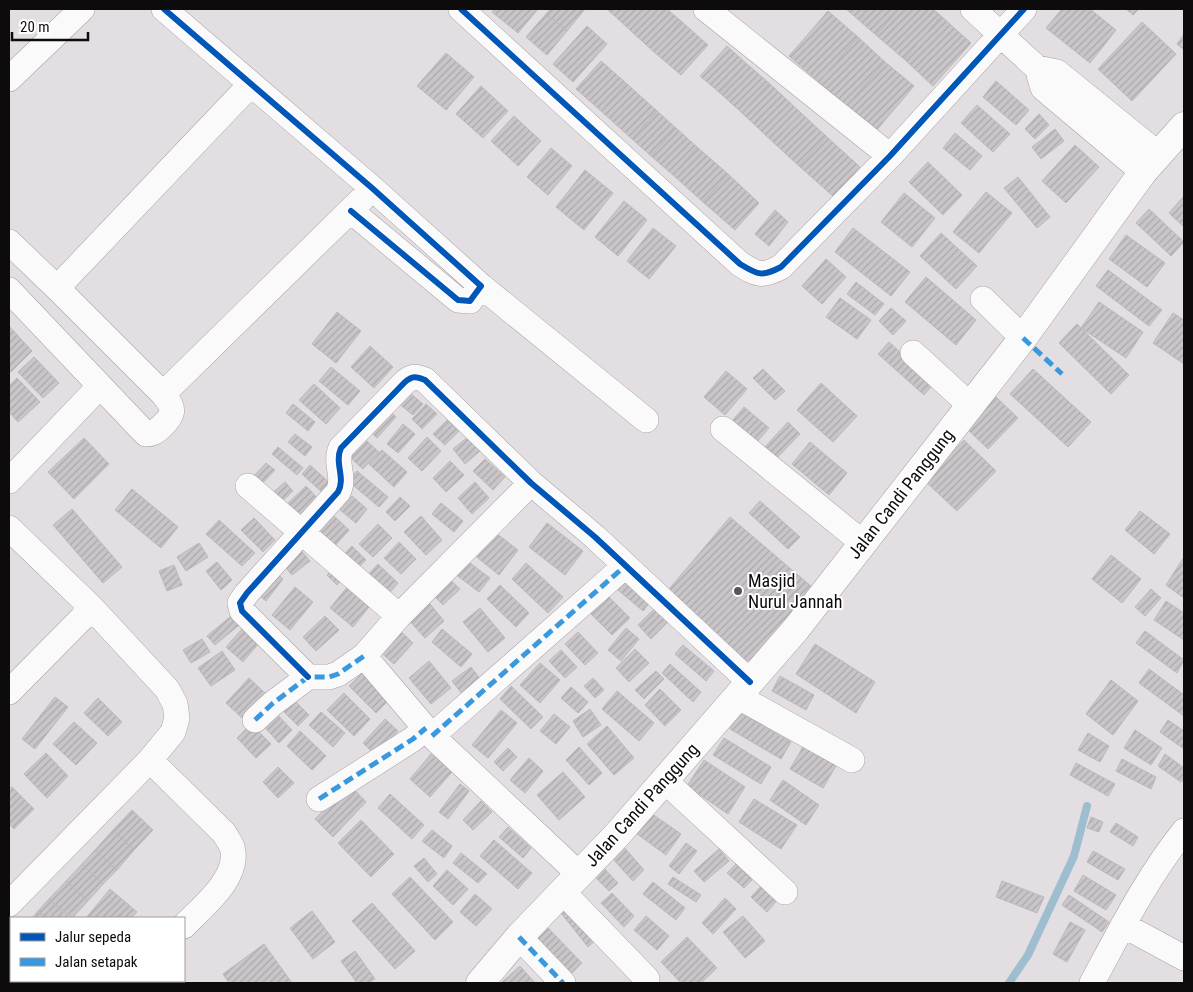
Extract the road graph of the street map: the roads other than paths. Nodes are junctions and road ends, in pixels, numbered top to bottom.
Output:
1 (82, 9) edge
2 (164, 9) edge
3 (706, 9) edge
4 (973, 9) edge
5 (1024, 9) edge
6 (465, 10) edge
7 (1001, 34) junction
8 (9, 79) edge
9 (251, 84) junction
10 (1184, 126) edge
11 (890, 156) junction
12 (1150, 163) junction
13 (372, 188) junction
14 (351, 211) junction
15 (9, 242) edge
16 (481, 286) junction
17 (57, 288) junction
18 (9, 290) edge
19 (982, 299) dead end
20 (1023, 338) junction
21 (913, 353) dead end
22 (99, 387) junction
23 (163, 394) junction
24 (971, 406) junction
25 (646, 420) dead end
26 (723, 429) dead end
27 (9, 481) edge
28 (531, 483) junction
29 (248, 486) dead end
30 (9, 528) edge
31 (302, 534) junction
32 (863, 543) junction
33 (625, 566) junction
34 (92, 608) junction
35 (399, 616) junction
36 (364, 656) junction
37 (308, 677) junction
38 (744, 689) junction
39 (9, 692) edge
40 (255, 720) dead end
41 (429, 732) junction
42 (150, 760) junction
43 (852, 760) dead end
44 (665, 781) junction
45 (319, 799) dead end
46 (1184, 831) edge
47 (571, 883) junction
48 (785, 892) dead end
49 (9, 904) edge
50 (185, 925) edge
51 (1123, 925) junction
52 (520, 936) junction
53 (1184, 958) edge
54 (647, 979) dead end
55 (480, 983) edge
56 (564, 983) edge
57 (1092, 983) edge

1 - 8 street
2 - 9 street
3 - 11 street
4 - 7 street
5 - 7 street
6 - 11 street
7 - 11 street
7 - 12 street
9 - 13 street
9 - 17 street
10 - 12 main road, Jalan Candi Panggung
12 - 20 main road, Jalan Candi Panggung
13 - 14 street
13 - 16 street
14 - 16 street
14 - 23 street
15 - 17 street
16 - 25 street
17 - 23 street
18 - 22 street
19 - 20 street
20 - 24 main road, Jalan Candi Panggung
21 - 24 street
22 - 23 street
22 - 27 street
24 - 32 main road, Jalan Candi Panggung
26 - 32 street
28 - 31 street
28 - 33 street
28 - 35 street
29 - 31 street
30 - 34 street
31 - 35 street
31 - 37 street
32 - 38 main road, Jalan Candi Panggung
33 - 38 street
33 - 41 street
34 - 39 street
34 - 42 street
35 - 36 street
36 - 37 street
36 - 41 street
37 - 40 street
38 - 43 street
38 - 44 main road, Jalan Candi Panggung
41 - 45 street
41 - 47 street
42 - 49 street
42 - 50 street
44 - 47 main road, Jalan Candi Panggung
44 - 48 street
46 - 51 street
47 - 52 main road, Jalan Candi Panggung
47 - 54 street
51 - 53 street
51 - 57 street
52 - 55 main road, Jalan Candi Panggung
52 - 56 street

